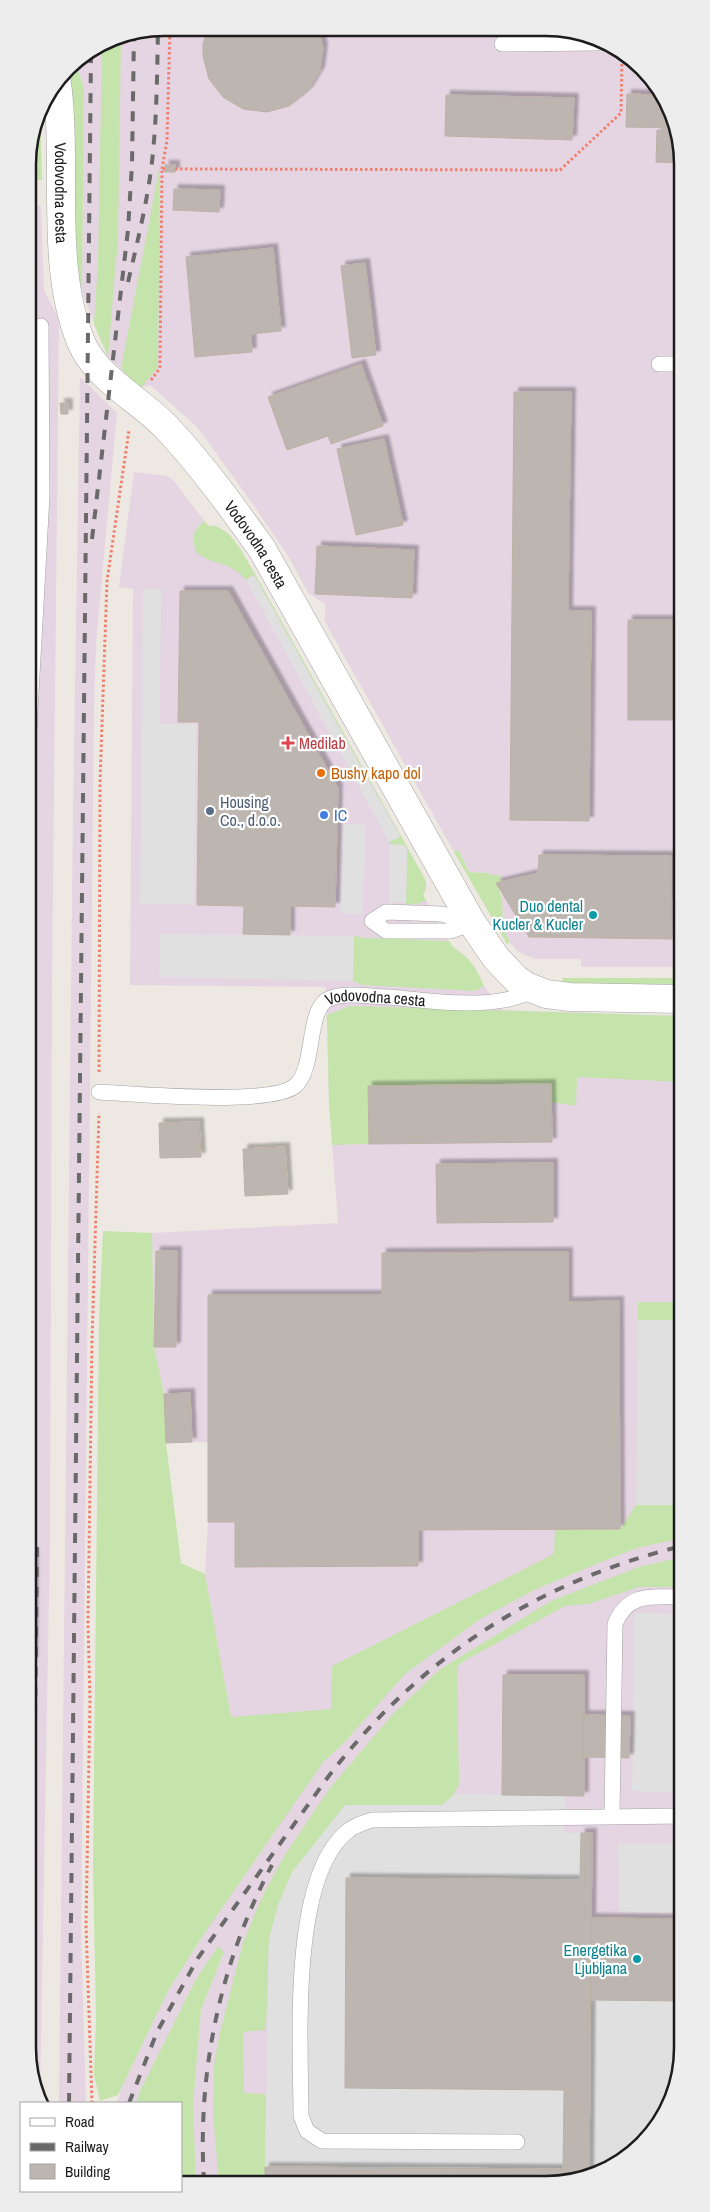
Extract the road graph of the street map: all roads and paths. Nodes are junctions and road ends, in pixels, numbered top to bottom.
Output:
1 (170, 36) edge
2 (586, 43) edge
3 (502, 44) dead end
4 (622, 62) edge
5 (57, 94) edge
6 (175, 169) dead end
7 (40, 326) dead end
8 (659, 364) dead end
9 (674, 364) edge
10 (141, 390) junction
11 (37, 590) edge
12 (472, 923) junction
13 (536, 990) junction
14 (674, 999) edge
15 (99, 1092) junction
16 (673, 1597) edge
17 (612, 1816) junction
18 (673, 1816) edge
19 (92, 2102) edge
20 (517, 2142) dead end

1 - 10 path
2 - 3 lane
4 - 6 path
5 - 10 street, Vodovodna cesta
7 - 11 lane
8 - 9 lane
10 - 12 street, Vodovodna cesta
10 - 15 path
12 - 12 lane
12 - 13 street, Vodovodna cesta
13 - 14 street, Vodovodna cesta
13 - 15 lane, Vodovodna cesta
15 - 19 path
16 - 17 lane
17 - 18 lane
17 - 20 lane

